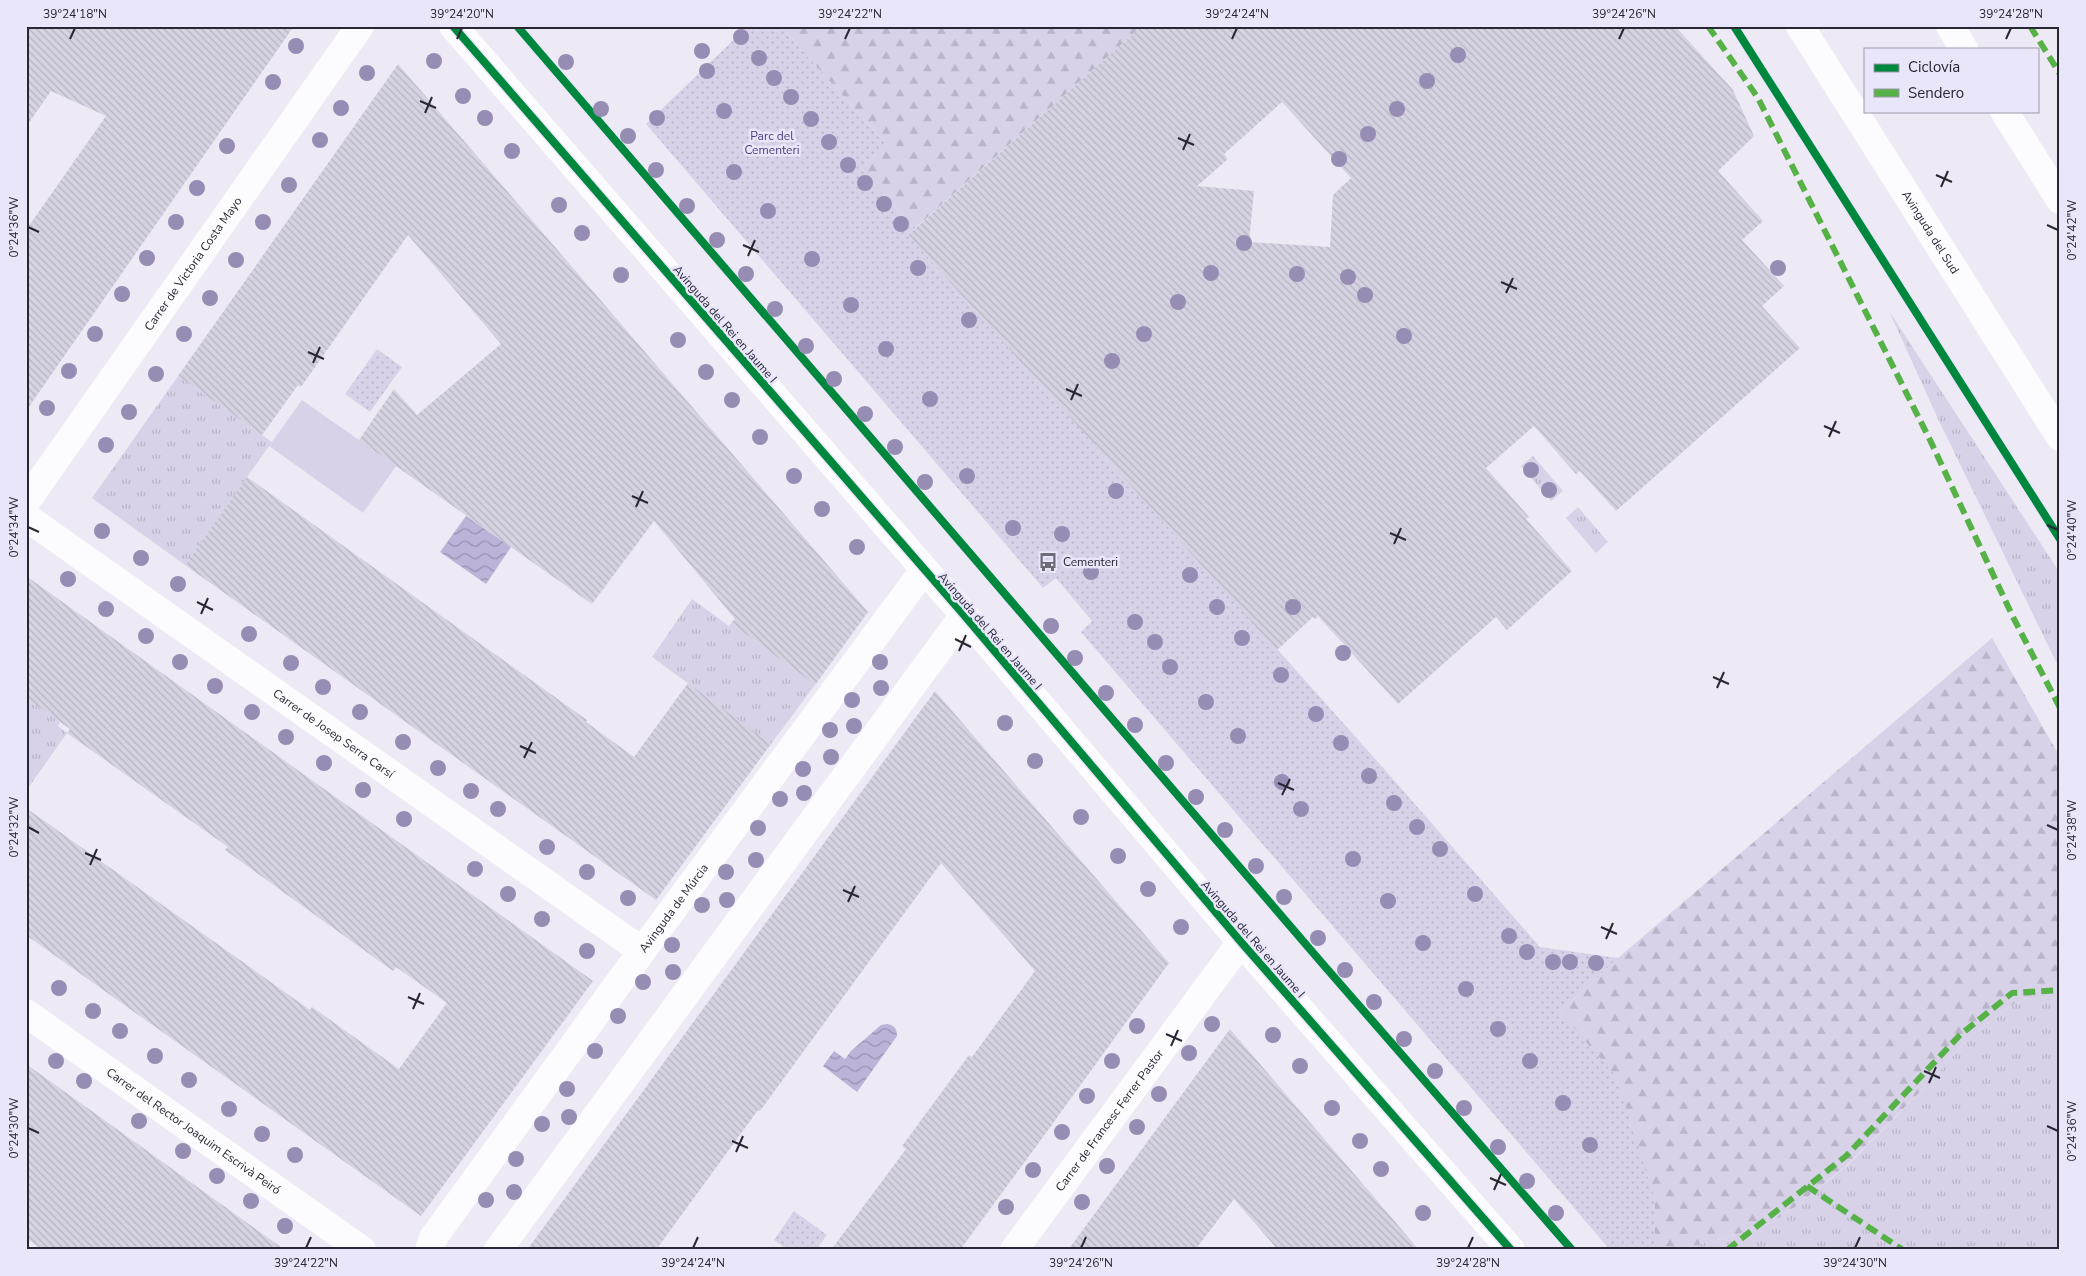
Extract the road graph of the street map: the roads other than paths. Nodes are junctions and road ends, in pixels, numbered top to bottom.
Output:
1 (360, 26) edge
2 (453, 26) edge
3 (1800, 26) edge
4 (1950, 26) edge
5 (1963, 48) edge
6 (2005, 112) edge
7 (2060, 200) edge
8 (2060, 437) edge
9 (26, 502) edge
10 (26, 517) edge
11 (924, 570) junction
12 (964, 615) junction
13 (1240, 942) junction
14 (642, 951) junction
15 (26, 1013) edge
16 (362, 1250) edge
17 (429, 1250) edge
18 (498, 1250) edge
19 (1014, 1250) edge
20 (1511, 1250) edge

1 - 9 street, Carrer de Victoria Costa Mayo
2 - 11 street, Avinguda del Rei en Jaume I
3 - 8 street, Avinguda del Sud
4 - 5 street
6 - 7 street
10 - 14 street, Carrer de Josep Serra Carsí
11 - 12 street, Avinguda del Rei en Jaume I
11 - 14 street, Avinguda de Múrcia
12 - 13 street, Avinguda del Rei en Jaume I
12 - 18 street
13 - 19 street, Carrer de Francesc Ferrer Pastor
13 - 20 street, Avinguda del Rei en Jaume I
14 - 17 street, Avinguda de Múrcia
15 - 16 street, Carrer del Rector Joaquim Escrivà Peiró

